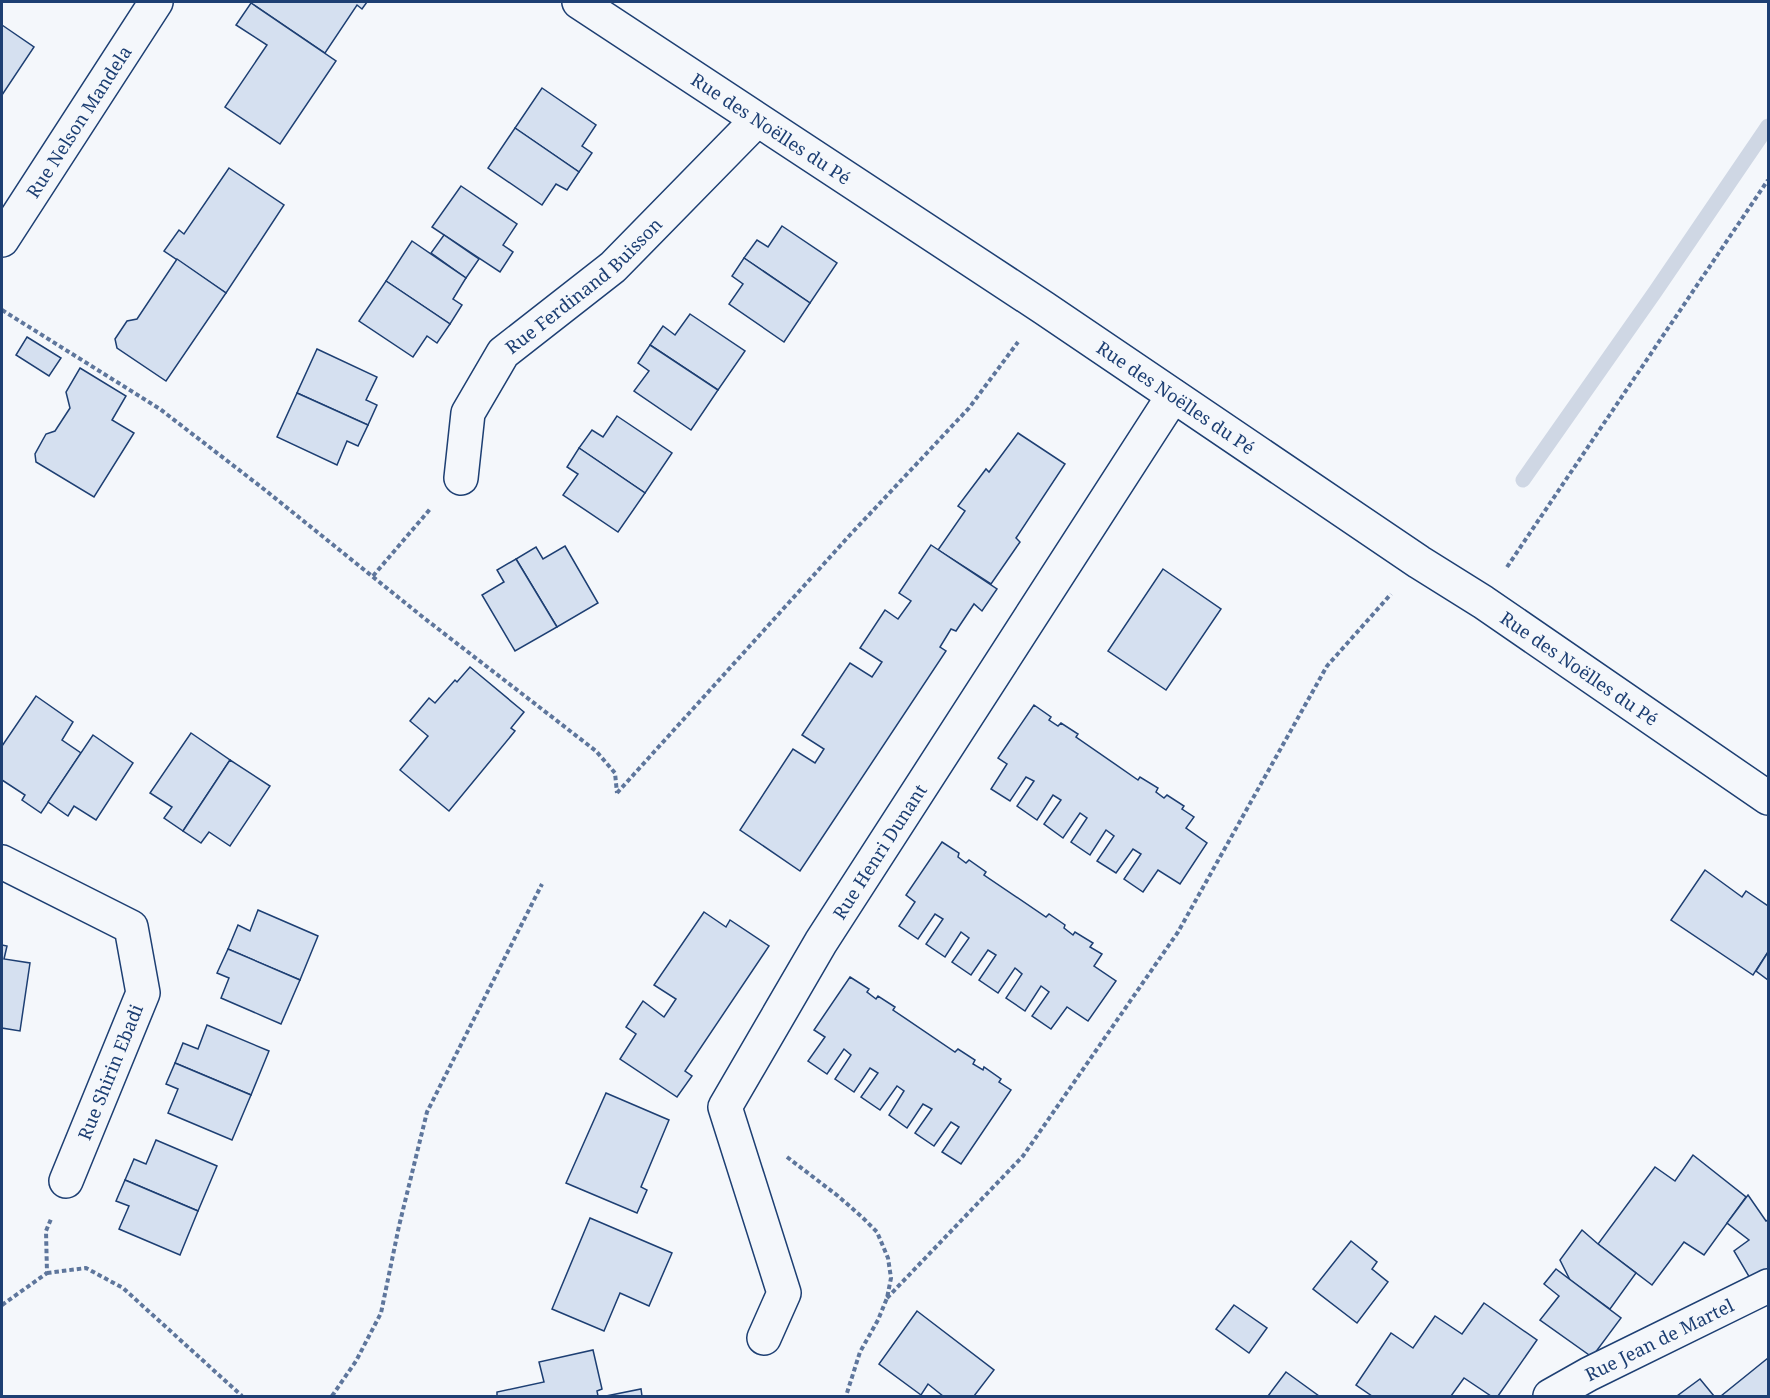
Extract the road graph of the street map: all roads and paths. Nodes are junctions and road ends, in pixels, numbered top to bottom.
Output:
1 (156, 2) edge
2 (579, 2) edge
3 (757, 120) junction
4 (1768, 180) edge
5 (2, 240) edge
6 (1044, 308) junction
7 (2, 310) edge
8 (1173, 396) junction
9 (461, 478) joint
10 (1419, 562) junction
11 (373, 576) junction
12 (1483, 602) junction
13 (1768, 798) edge
14 (2, 862) edge
15 (542, 884) dead end
16 (744, 1166) junction
17 (66, 1181) joint
18 (47, 1273) junction
19 (1768, 1286) edge
20 (887, 1298) junction
21 (2, 1305) edge
22 (764, 1338) dead end
23 (242, 1396) edge
24 (332, 1396) edge
25 (846, 1396) edge
26 (1550, 1396) edge

1 - 5 street, Rue Nelson Mandela
2 - 3 street, Rue des Noëlles du Pé
3 - 6 street, Rue des Noëlles du Pé
3 - 9 street, Rue Ferdinand Buisson
4 - 12 path
6 - 8 street, Rue des Noëlles du Pé
6 - 11 path
7 - 11 path
8 - 10 street, Rue des Noëlles du Pé
8 - 16 street, Rue Henri Dunant
9 - 11 path
10 - 12 street, Rue des Noëlles du Pé
10 - 20 path
12 - 13 street, Rue des Noëlles du Pé
14 - 17 street, Rue Shirin Ebadi
15 - 24 path
16 - 20 path
16 - 22 street, Rue Henri Dunant
17 - 18 path
18 - 21 path
18 - 23 path
19 - 26 street, Rue Jean de Martel
20 - 25 path

